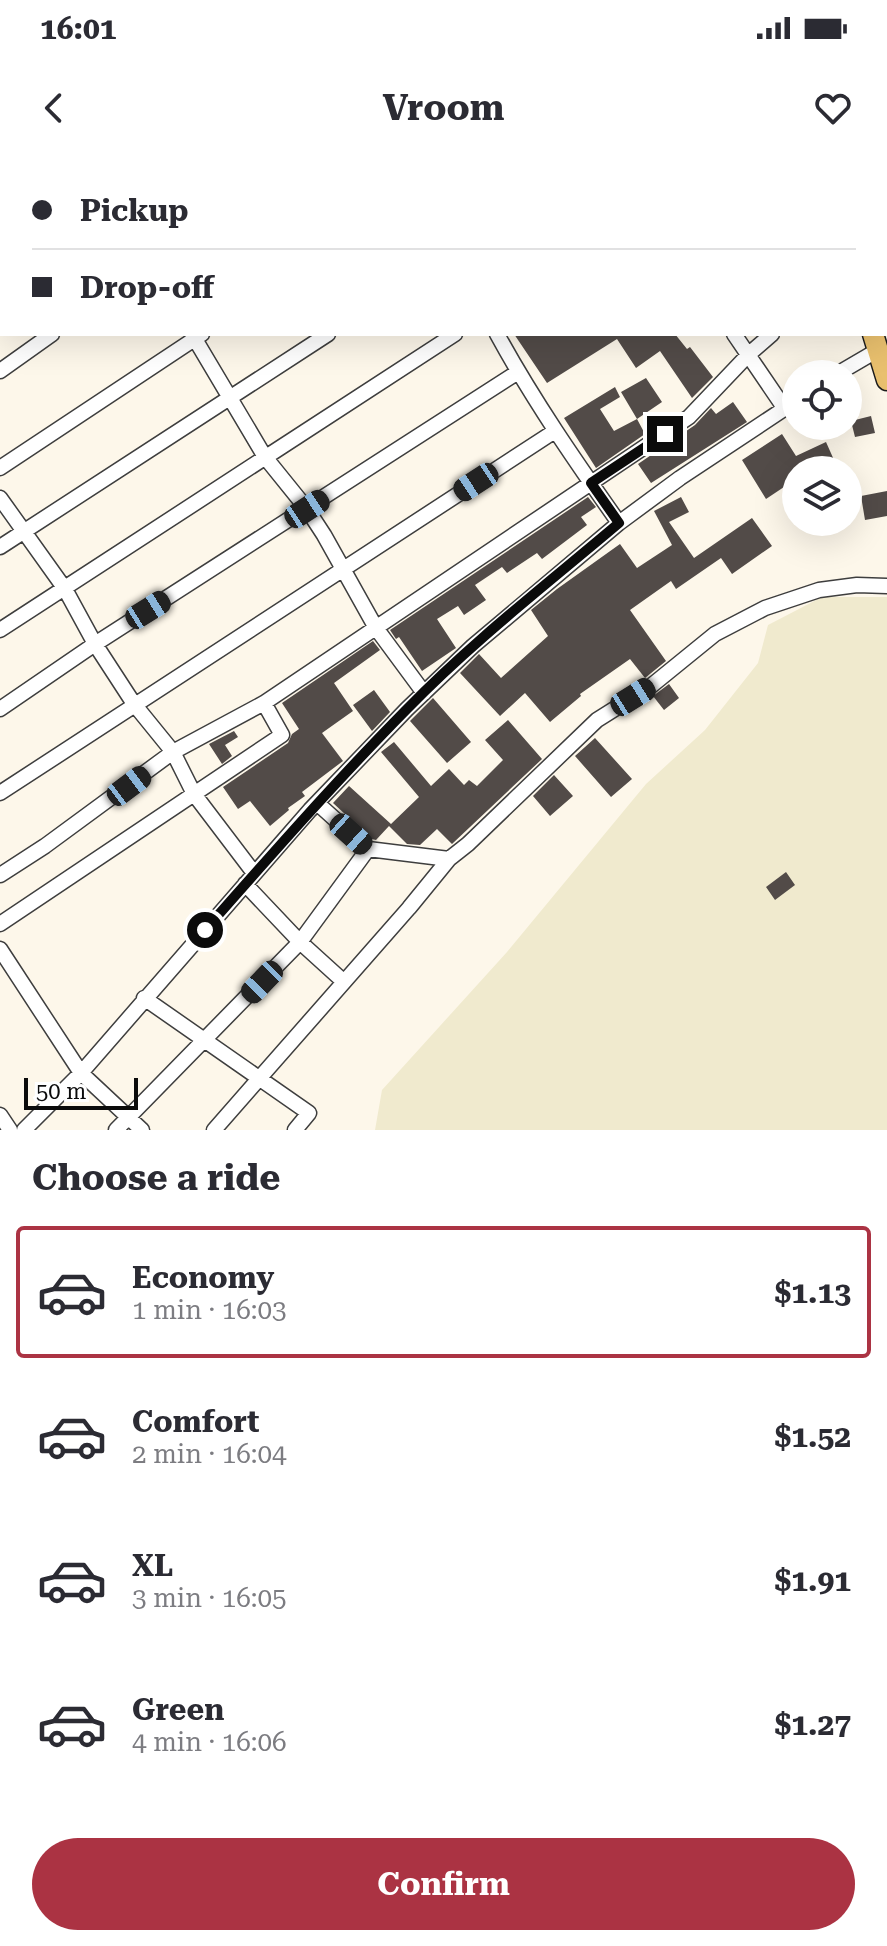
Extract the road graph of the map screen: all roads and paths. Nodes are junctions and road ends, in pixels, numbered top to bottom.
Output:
1 (49, 336) edge
2 (196, 336) edge
3 (325, 336) edge
4 (452, 336) edge
5 (498, 336) edge
6 (736, 336) edge
7 (770, 336) edge
8 (875, 342) edge
9 (749, 354) junction
10 (854, 360) edge
11 (0, 371) edge
12 (518, 372) junction
13 (887, 380) edge
14 (782, 395) edge
15 (233, 398) junction
16 (782, 410) edge
17 (555, 431) junction
18 (265, 457) junction
19 (0, 468) edge
20 (591, 483) junction
21 (0, 498) edge
22 (307, 509) junction
23 (619, 523) junction
24 (24, 532) junction
25 (0, 547) edge
26 (344, 569) junction
27 (887, 586) edge
28 (65, 589) junction
29 (376, 628) junction
30 (0, 630) edge
31 (95, 644) junction
32 (424, 693) junction
33 (264, 703) junction
34 (134, 704) junction
35 (0, 709) edge
36 (173, 752) junction
37 (0, 793) edge
38 (194, 794) junction
39 (317, 803) junction
40 (368, 849) junction
41 (449, 859) junction
42 (0, 875) edge
43 (249, 878) junction
44 (0, 924) edge
45 (300, 942) junction
46 (0, 949) edge
47 (343, 981) junction
48 (144, 998) junction
49 (204, 1042) junction
50 (81, 1073) junction
51 (259, 1079) junction
52 (0, 1115) edge
53 (129, 1119) junction
54 (10, 1130) edge
55 (24, 1130) edge
56 (116, 1130) edge
57 (142, 1130) edge
58 (214, 1130) edge
59 (295, 1130) edge

1 - 11 street
2 - 15 street
2 - 19 street
3 - 15 street
4 - 18 street
5 - 12 street
6 - 9 street
7 - 9 street
8 - 10 street
8 - 13 main road
9 - 14 street
9 - 20 street
12 - 17 street
12 - 22 street
15 - 18 street
15 - 24 street
16 - 23 street
17 - 20 street
17 - 26 street
18 - 22 street
18 - 28 street
20 - 23 street
20 - 29 street
21 - 24 street
22 - 26 street
22 - 31 street
23 - 32 street
24 - 25 street
24 - 28 street
26 - 29 street
26 - 34 street
27 - 41 street
28 - 30 street
28 - 31 street
29 - 32 street
29 - 33 street
31 - 34 street
31 - 35 street
32 - 39 street
33 - 36 street
33 - 38 street
34 - 36 street
34 - 37 street
36 - 38 street
36 - 42 street
38 - 43 street
38 - 44 street
39 - 40 street
39 - 43 street
40 - 41 street
40 - 45 street
41 - 47 street
43 - 45 street
43 - 48 street
45 - 47 street
45 - 49 street
46 - 50 street
47 - 51 street
48 - 49 street
48 - 50 street
49 - 51 street
49 - 53 street
50 - 53 street
50 - 55 street
51 - 58 street
51 - 59 street
52 - 54 street
53 - 56 street
53 - 57 street

